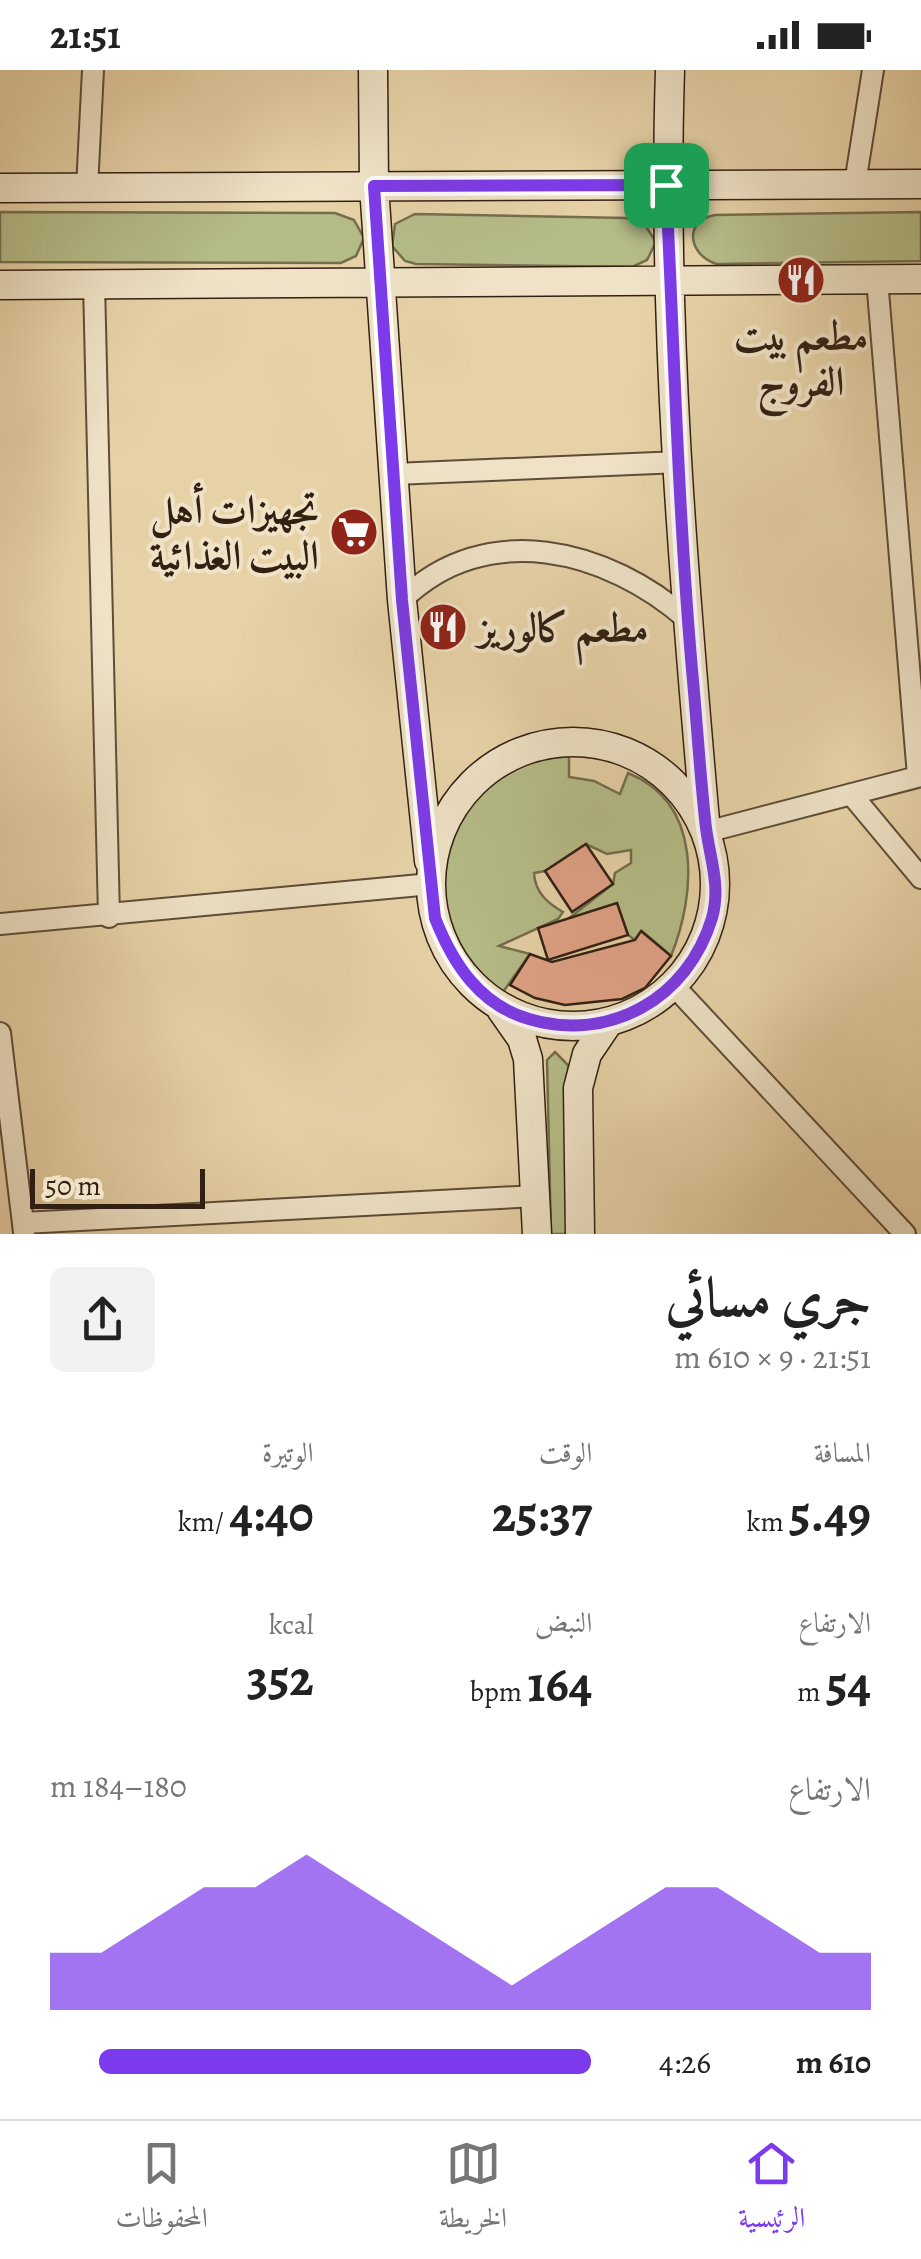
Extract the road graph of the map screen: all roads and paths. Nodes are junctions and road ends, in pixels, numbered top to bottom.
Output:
1 (93, 70) edge
2 (372, 70) edge
3 (670, 70) edge
4 (873, 70) edge
5 (854, 184) junction
6 (921, 184) edge
7 (666, 185) junction
8 (374, 186) junction
9 (0, 188) edge
10 (87, 188) junction
11 (877, 279) junction
12 (921, 279) edge
13 (671, 280) junction
14 (380, 282) junction
15 (94, 283) junction
16 (0, 286) edge
17 (680, 462) junction
18 (394, 474) junction
19 (402, 600) junction
20 (688, 620) junction
21 (920, 776) edge
22 (851, 794) junction
23 (706, 832) junction
24 (921, 878) edge
25 (431, 884) junction
26 (109, 917) junction
27 (0, 924) edge
28 (674, 986) junction
29 (493, 1002) junction
30 (608, 1023) junction
31 (0, 1034) edge
32 (536, 1196) junction
33 (24, 1228) edge
34 (536, 1234) edge
35 (580, 1234) edge
36 (905, 1234) edge

1 - 10 street
2 - 8 street
3 - 7 street
4 - 5 street
5 - 6 street
5 - 7 street
7 - 8 street
7 - 13 street
8 - 10 street
8 - 14 street
9 - 10 street
11 - 12 street
11 - 13 street
11 - 21 street
13 - 14 street
13 - 17 street
14 - 15 street
14 - 18 street
15 - 16 street
15 - 26 street
17 - 18 street
17 - 20 street
18 - 19 street
19 - 20 street
19 - 25 street
20 - 23 street
21 - 22 street
22 - 23 street
22 - 24 street
23 - 25 street
23 - 28 street
25 - 26 street
25 - 29 street
26 - 27 street
28 - 30 street
28 - 36 street
29 - 30 street
29 - 32 street
30 - 35 street
31 - 33 street
32 - 33 street
32 - 34 street

